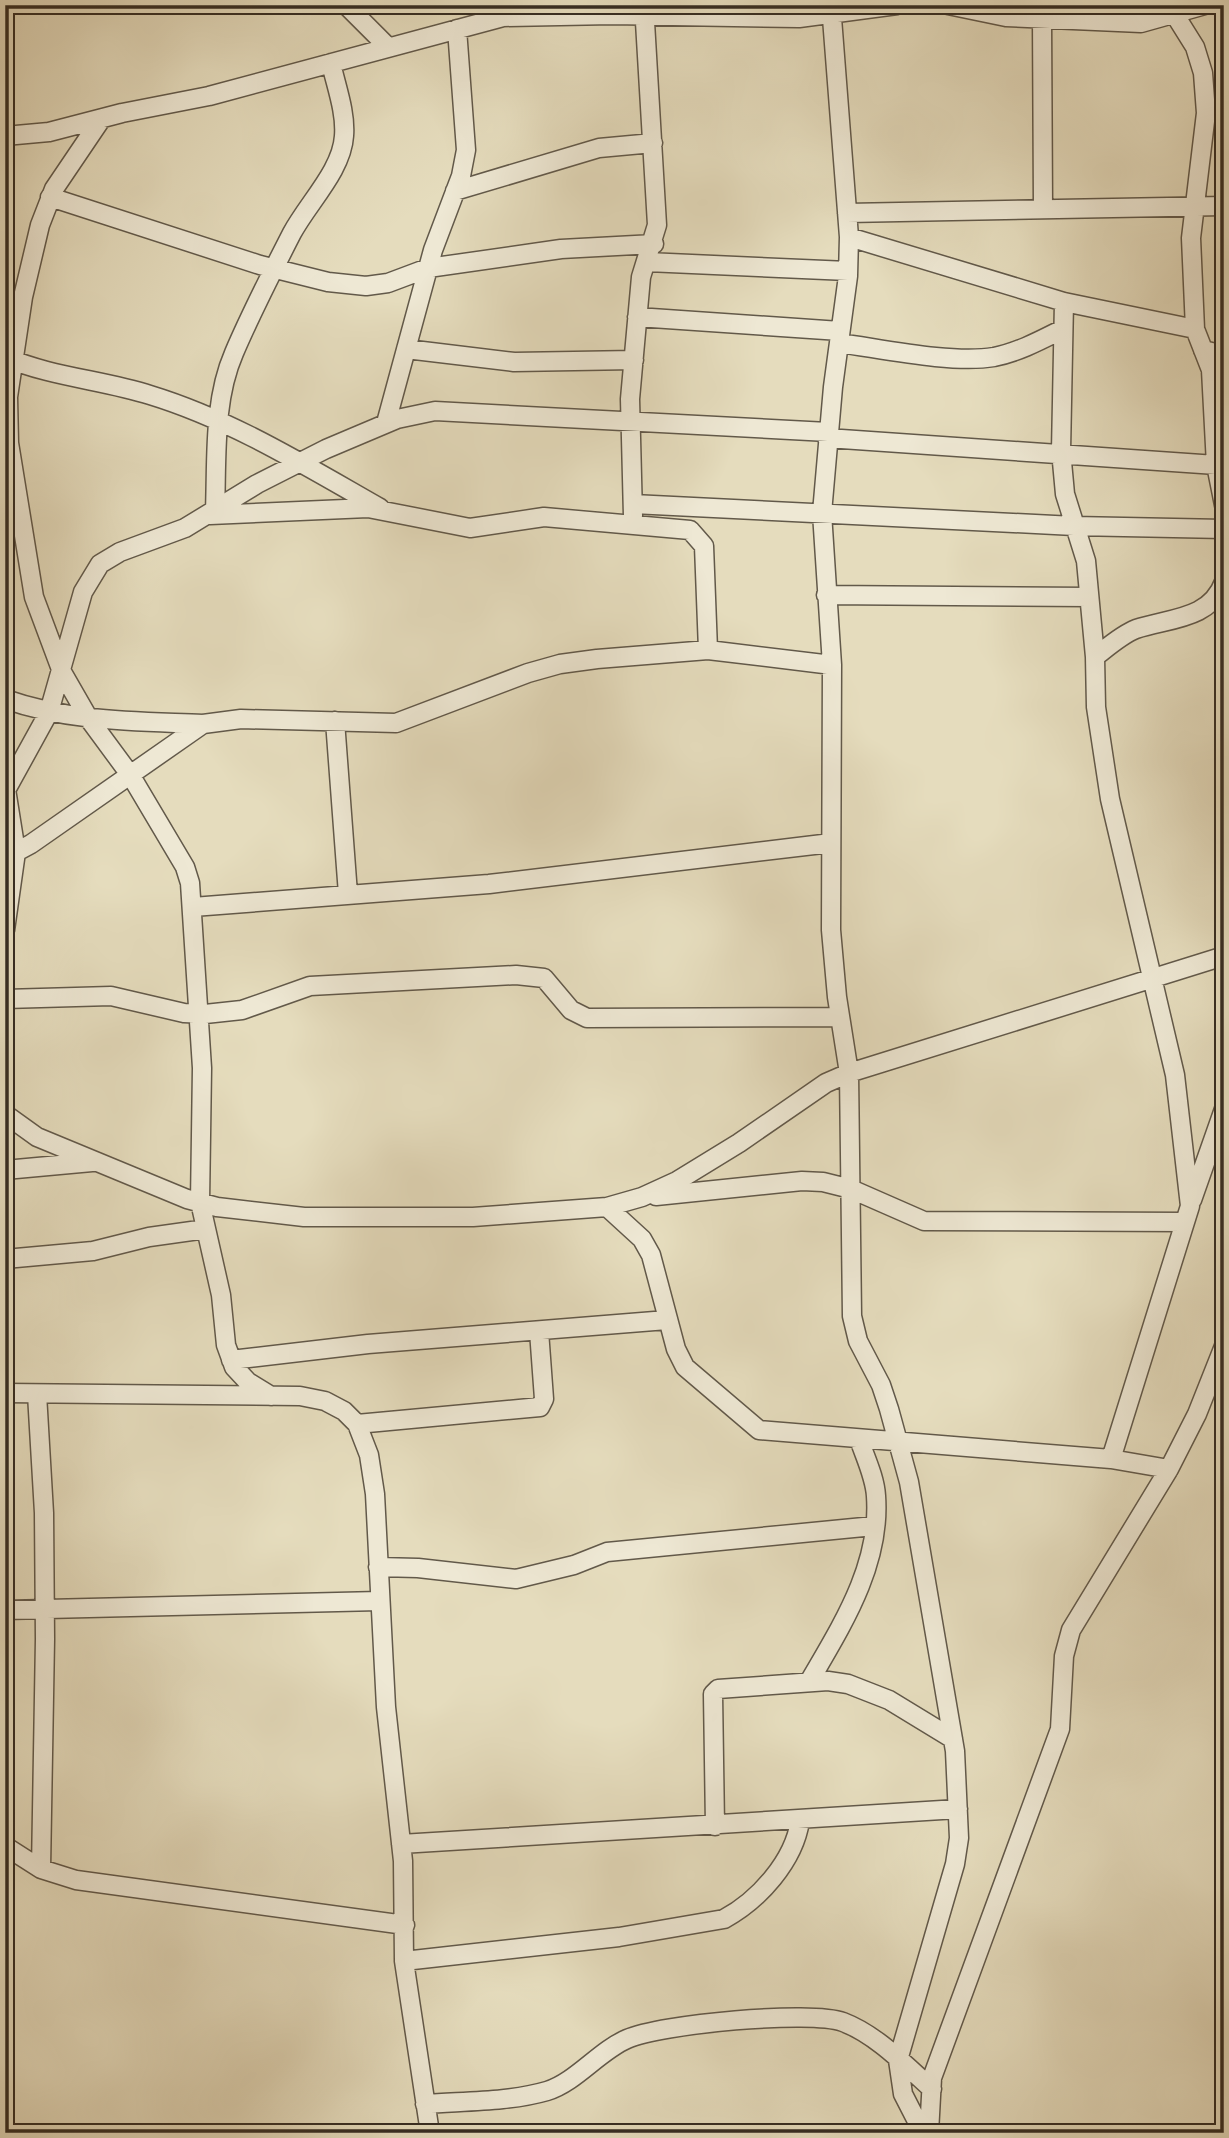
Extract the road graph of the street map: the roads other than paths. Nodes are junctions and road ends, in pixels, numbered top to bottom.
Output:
1 (346, 5) edge
2 (897, 5) edge
3 (948, 5) edge
4 (1205, 5) edge
5 (645, 11) edge
6 (831, 11) edge
7 (1175, 15) junction
8 (1042, 18) junction
9 (457, 29) junction
10 (388, 47) junction
11 (331, 63) junction
12 (102, 118) junction
13 (5, 136) edge
14 (653, 143) junction
15 (455, 191) junction
16 (50, 197) junction
17 (1193, 206) junction
18 (1224, 206) edge
19 (1042, 209) junction
20 (847, 213) junction
21 (849, 237) junction
22 (654, 244) junction
23 (647, 262) junction
24 (428, 268) junction
25 (275, 269) junction
26 (848, 271) junction
27 (1064, 302) junction
28 (638, 317) junction
29 (1063, 329) junction
30 (1195, 329) junction
31 (840, 337) junction
32 (406, 349) junction
33 (1203, 350) junction
34 (1224, 355) edge
35 (9, 359) edge
36 (634, 360) junction
37 (7, 397) edge
38 (631, 420) junction
39 (219, 421) junction
40 (386, 423) junction
41 (828, 435) junction
42 (7, 448) edge
43 (1062, 455) junction
44 (299, 462) junction
45 (1216, 465) junction
46 (633, 504) junction
47 (1224, 505) edge
48 (383, 510) junction
49 (211, 513) junction
50 (822, 513) junction
51 (633, 523) junction
52 (1074, 526) junction
53 (1224, 529) edge
54 (1224, 582) edge
55 (826, 595) junction
56 (1089, 597) junction
57 (708, 650) junction
58 (1095, 657) junction
59 (832, 665) junction
60 (62, 672) junction
61 (5, 699) edge
62 (49, 712) junction
63 (89, 719) junction
64 (335, 721) junction
65 (203, 724) junction
66 (131, 776) junction
67 (6, 789) edge
68 (831, 844) junction
69 (11, 855) edge
70 (348, 894) junction
71 (193, 907) junction
72 (5, 930) edge
73 (1224, 956) edge
74 (1150, 978) junction
75 (5, 999) edge
76 (199, 1013) junction
77 (840, 1017) junction
78 (849, 1073) junction
79 (1224, 1109) edge
80 (5, 1114) edge
81 (96, 1161) junction
82 (5, 1170) edge
83 (850, 1189) junction
84 (642, 1198) junction
85 (200, 1202) junction
86 (607, 1207) junction
87 (1188, 1214) junction
88 (206, 1229) junction
89 (5, 1259) edge
90 (667, 1320) junction
91 (538, 1331) junction
92 (1224, 1346) edge
93 (231, 1360) junction
94 (5, 1393) edge
95 (37, 1394) junction
96 (271, 1396) junction
97 (357, 1424) junction
98 (859, 1439) junction
99 (898, 1441) junction
100 (1111, 1459) junction
101 (1169, 1469) junction
102 (874, 1526) junction
103 (378, 1567) junction
104 (379, 1601) junction
105 (45, 1609) junction
106 (5, 1610) edge
107 (809, 1682) junction
108 (953, 1739) junction
109 (958, 1809) junction
110 (800, 1821) junction
111 (715, 1826) junction
112 (401, 1844) junction
113 (5, 1846) edge
114 (41, 1870) junction
115 (405, 1925) junction
116 (404, 1961) junction
117 (898, 2060) junction
118 (932, 2089) junction
119 (425, 2104) junction
120 (430, 2133) edge
121 (923, 2133) edge
122 (929, 2133) edge

1 - 10 street
2 - 6 street
3 - 8 street
4 - 7 street
5 - 6 street
5 - 9 street
5 - 14 street
6 - 20 street
7 - 8 street
7 - 17 street
8 - 19 street
9 - 10 street
9 - 15 street
10 - 11 street
11 - 12 street
11 - 25 street
12 - 13 street
12 - 16 street
14 - 15 street
14 - 22 street
15 - 24 street
16 - 25 street
16 - 35 street
17 - 18 street
17 - 19 street
17 - 30 street
19 - 20 street
20 - 21 street
21 - 26 street
21 - 27 street
22 - 23 street
22 - 24 street
23 - 26 street
23 - 28 street
24 - 25 street
24 - 32 street
25 - 39 street
26 - 31 street
27 - 29 street
27 - 30 street
28 - 31 street
28 - 36 street
29 - 31 street
29 - 43 street
30 - 33 street
31 - 41 street
32 - 36 street
32 - 40 street
33 - 34 street
33 - 45 street
35 - 37 street
35 - 39 street
36 - 38 street
37 - 42 street
38 - 40 street
38 - 41 street
38 - 46 street
39 - 44 street
39 - 49 street
40 - 44 street
41 - 43 street
41 - 50 street
42 - 60 street
43 - 45 street
43 - 52 street
44 - 48 street
44 - 49 street
45 - 47 street
46 - 50 street
46 - 51 street
48 - 49 street
48 - 51 street
49 - 60 street
50 - 52 street
50 - 55 street
51 - 57 street
52 - 53 street
52 - 56 street
54 - 58 street
55 - 56 street
55 - 59 street
56 - 58 street
57 - 59 street
57 - 64 street
58 - 74 street
59 - 68 street
60 - 62 street
60 - 63 street
61 - 62 street
62 - 63 street
62 - 67 street
63 - 65 street
63 - 66 street
64 - 65 street
64 - 70 street
65 - 66 street
66 - 69 street
66 - 71 street
67 - 69 street
68 - 70 street
68 - 77 street
69 - 72 street
70 - 71 street
71 - 76 street
73 - 74 street
74 - 78 street
74 - 87 street
75 - 76 street
76 - 77 street
76 - 85 street
77 - 78 street
78 - 83 street
78 - 84 street
79 - 87 street
80 - 81 street
81 - 82 street
81 - 85 street
83 - 84 street
83 - 87 street
83 - 99 street
84 - 86 street
85 - 86 street
85 - 88 street
86 - 90 street
87 - 100 street
88 - 89 street
88 - 93 street
90 - 91 street
90 - 98 street
91 - 93 street
91 - 97 street
92 - 101 street
93 - 96 street
94 - 95 street
95 - 96 street
95 - 105 street
96 - 97 street
97 - 103 street
98 - 99 street
98 - 102 street
99 - 100 street
99 - 108 street
100 - 101 street
101 - 118 street
102 - 103 street
102 - 107 street
103 - 104 street
104 - 105 street
104 - 112 street
105 - 106 street
105 - 114 street
107 - 108 street
107 - 111 street
108 - 109 street
109 - 110 street
109 - 117 street
110 - 111 street
110 - 116 street
111 - 112 street
112 - 115 street
113 - 114 street
114 - 115 street
115 - 116 street
116 - 119 street
117 - 118 street
117 - 119 street
117 - 121 street
118 - 122 street
119 - 120 street

